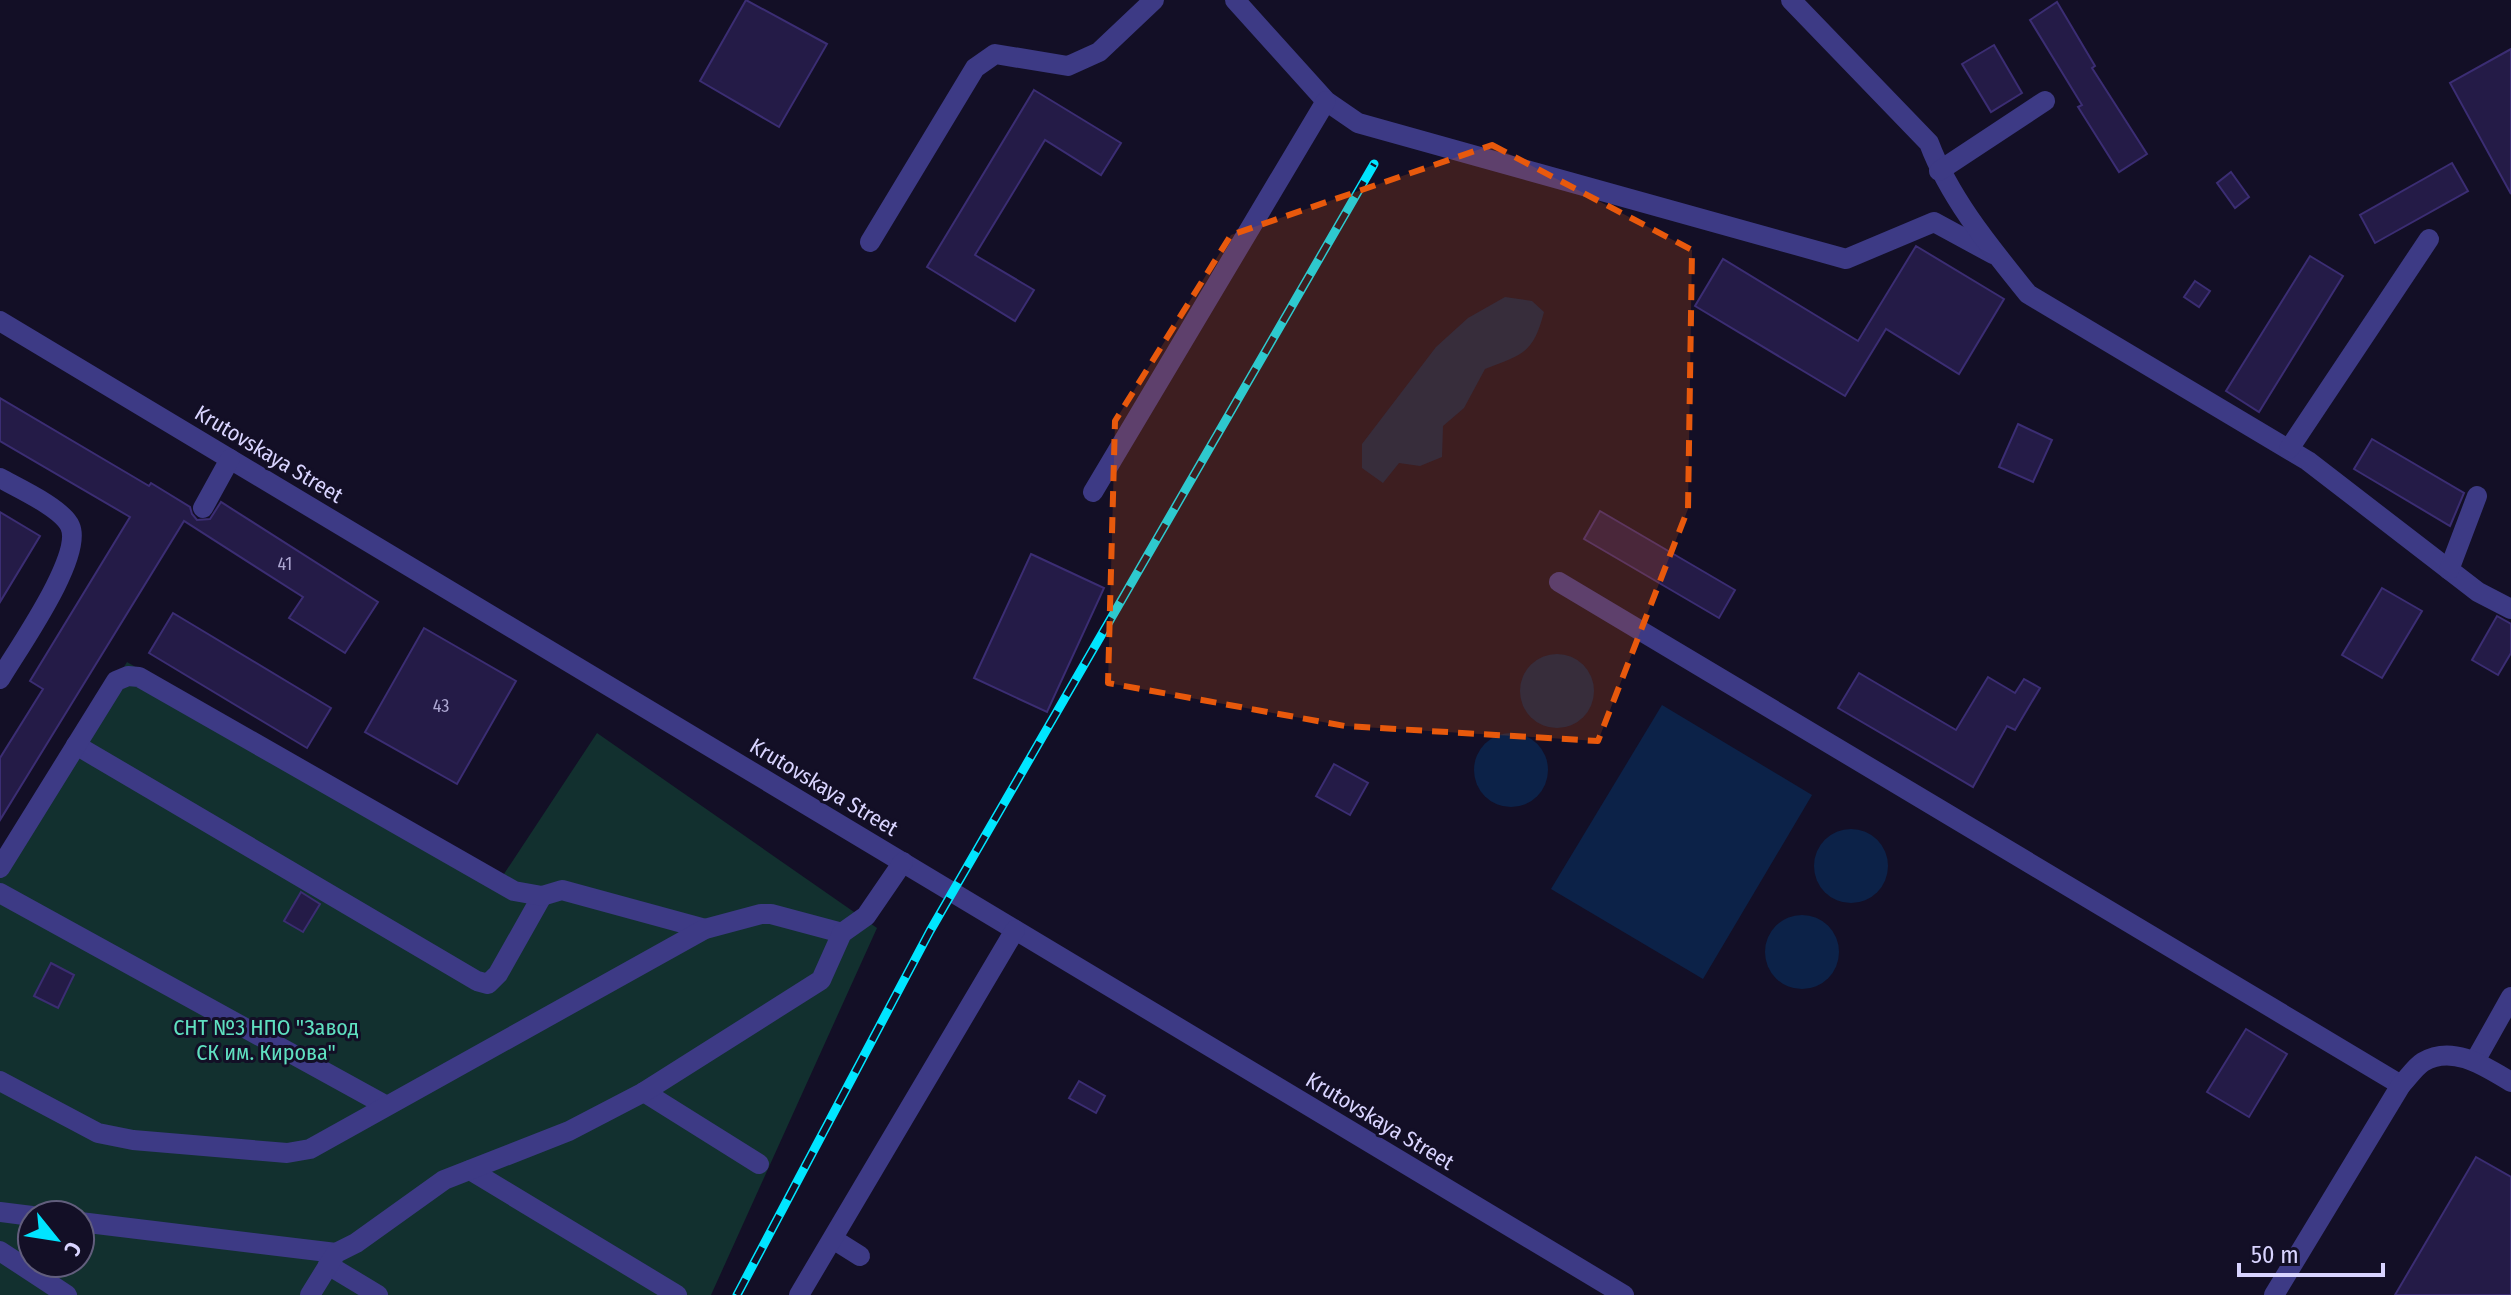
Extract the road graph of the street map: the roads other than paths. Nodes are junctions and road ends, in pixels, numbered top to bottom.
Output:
1 (1154, 0) edge
2 (1235, 0) edge
3 (1791, 0) edge
4 (1326, 101) junction
5 (2045, 101) dead end
6 (1939, 171) junction
7 (2429, 239) dead end
8 (870, 242) dead end
9 (1997, 256) junction
10 (0, 321) edge
11 (2289, 449) junction
12 (230, 459) junction
13 (0, 478) edge
14 (1093, 492) dead end
15 (2477, 496) dead end
16 (203, 508) dead end
17 (2449, 570) junction
18 (1559, 582) dead end
19 (2511, 609) edge
20 (0, 679) edge
21 (76, 745) junction
22 (903, 862) junction
23 (0, 868) edge
24 (0, 893) edge
25 (542, 896) junction
26 (705, 929) junction
27 (1015, 930) junction
28 (842, 933) junction
29 (2511, 997) edge
30 (2475, 1061) junction
31 (0, 1081) edge
32 (2511, 1082) edge
33 (2401, 1085) junction
34 (644, 1092) junction
35 (385, 1105) junction
36 (759, 1164) dead end
37 (470, 1170) junction
38 (96, 1224) edge
39 (833, 1239) junction
40 (0, 1251) edge
41 (860, 1256) dead end
42 (332, 1259) junction
43 (67, 1295) edge
44 (310, 1295) edge
45 (378, 1295) edge
46 (677, 1295) edge
47 (799, 1295) edge
48 (1624, 1295) edge
49 (2274, 1295) edge

1 - 8 street
2 - 4 street
3 - 6 street
4 - 9 street
4 - 14 street
5 - 6 street
6 - 9 street
7 - 11 street
9 - 11 street
10 - 12 street, Krutovskaya Street
11 - 17 street
12 - 16 street
12 - 22 street, Krutovskaya Street
13 - 20 street
15 - 17 street
17 - 19 street
18 - 33 street
21 - 23 street
21 - 25 street
21 - 25 street
22 - 27 street, Krutovskaya Street
22 - 28 street
24 - 35 street
25 - 26 street
26 - 28 street
26 - 35 street
27 - 39 street
27 - 48 street, Krutovskaya Street
28 - 34 street
29 - 30 street
30 - 32 street
30 - 33 street
31 - 35 street
33 - 49 street
34 - 36 street
34 - 37 street
37 - 42 street
37 - 46 street
38 - 42 street
39 - 41 street
39 - 47 street
40 - 43 street
42 - 44 street
42 - 45 street

